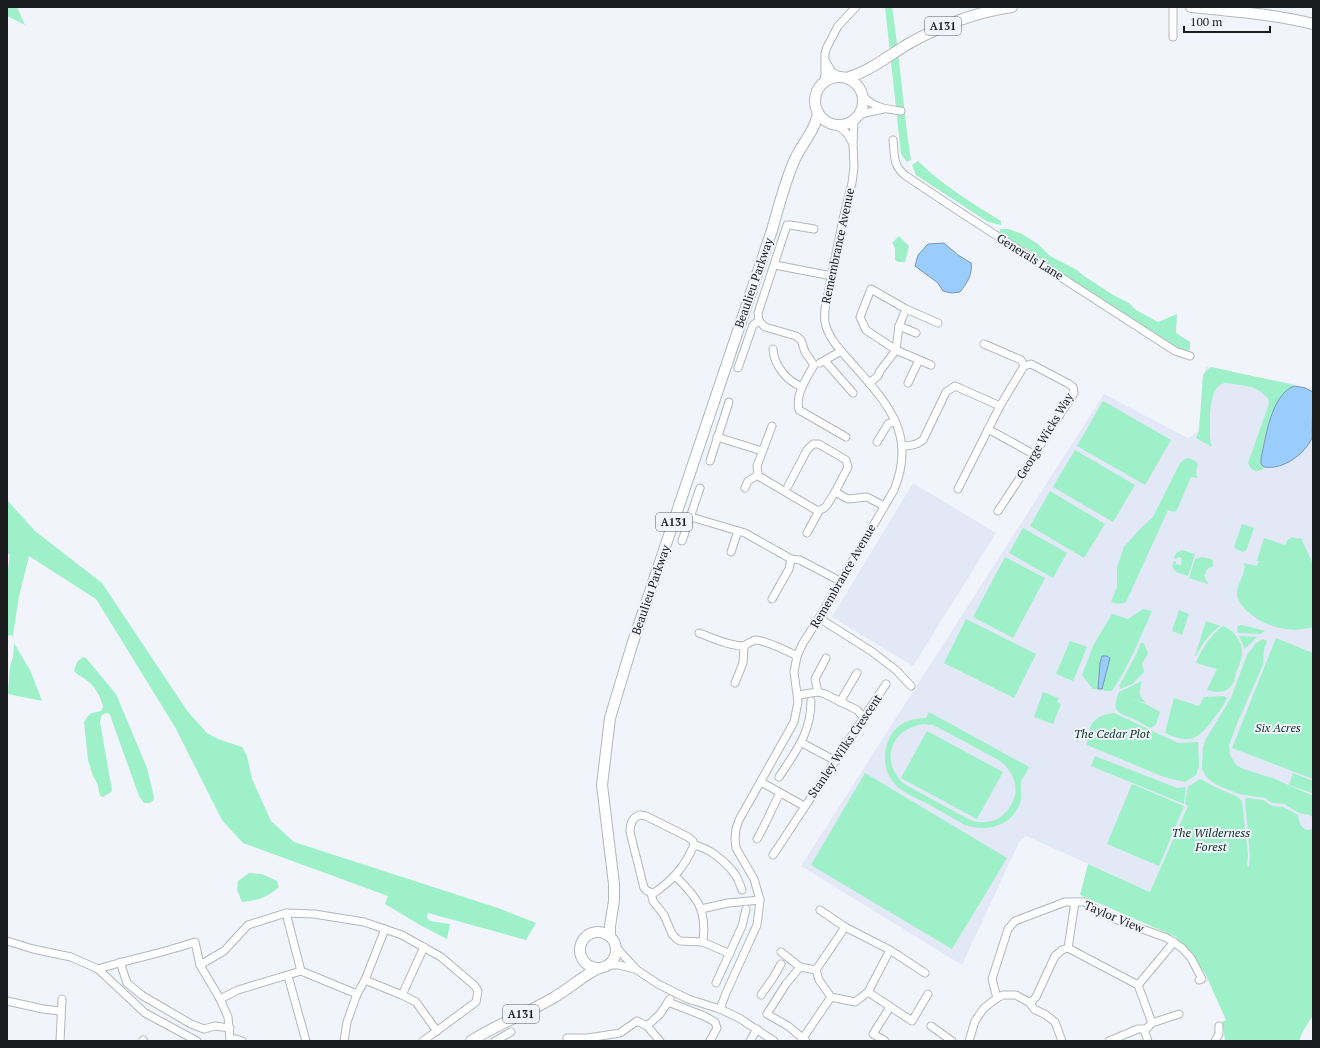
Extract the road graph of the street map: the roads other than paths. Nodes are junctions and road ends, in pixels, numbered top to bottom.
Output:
1 (856, 7) edge
2 (1012, 7) edge
3 (1173, 7) edge
4 (1191, 7) edge
5 (1313, 24) edge
6 (1173, 37) dead end
7 (825, 60) junction
8 (881, 60) junction
9 (844, 78) junction
10 (823, 84) junction
11 (862, 94) junction
12 (885, 109) junction
13 (902, 111) dead end
14 (818, 112) junction
15 (856, 118) junction
16 (835, 125) junction
17 (894, 140) dead end
18 (853, 144) junction
19 (801, 147) junction
20 (814, 230) dead end
21 (775, 265) junction
22 (832, 276) junction
23 (906, 309) junction
24 (759, 321) junction
25 (938, 323) dead end
26 (899, 326) junction
27 (916, 333) dead end
28 (984, 344) dead end
29 (773, 349) dead end
30 (896, 350) junction
31 (841, 351) junction
32 (1190, 356) dead end
33 (920, 360) junction
34 (824, 361) junction
35 (814, 365) junction
36 (931, 365) dead end
37 (1024, 366) junction
38 (738, 368) dead end
39 (869, 383) junction
40 (908, 384) dead end
41 (802, 387) junction
42 (853, 393) dead end
43 (729, 402) dead end
44 (1000, 406) junction
45 (895, 421) junction
46 (772, 426) dead end
47 (988, 429) junction
48 (717, 437) junction
49 (846, 437) dead end
50 (878, 442) dead end
51 (902, 446) junction
52 (762, 451) junction
53 (1035, 455) junction
54 (710, 461) dead end
55 (758, 475) junction
56 (788, 486) dead end
57 (700, 488) dead end
58 (745, 488) dead end
59 (958, 488) dead end
60 (835, 492) junction
61 (884, 506) junction
62 (819, 511) junction
63 (998, 511) dead end
64 (691, 517) junction
65 (738, 531) junction
66 (807, 533) dead end
67 (682, 541) dead end
68 (731, 552) dead end
69 (791, 559) junction
70 (840, 581) junction
71 (772, 599) dead end
72 (819, 618) junction
73 (699, 632) dead end
74 (744, 646) junction
75 (797, 656) junction
76 (826, 658) dead end
77 (857, 673) dead end
78 (735, 683) dead end
79 (886, 684) dead end
80 (910, 686) dead end
81 (818, 692) junction
82 (798, 695) junction
83 (811, 701) dead end
84 (840, 702) junction
85 (864, 718) junction
86 (802, 743) junction
87 (836, 761) junction
88 (779, 777) dead end
89 (761, 782) junction
90 (780, 793) junction
91 (804, 806) junction
92 (757, 840) dead end
93 (694, 845) junction
94 (773, 855) dead end
95 (675, 876) junction
96 (742, 890) dead end
97 (651, 893) junction
98 (760, 900) junction
99 (1075, 902) junction
100 (613, 906) junction
101 (701, 909) junction
102 (746, 909) dead end
103 (820, 910) dead end
104 (286, 913) junction
105 (845, 927) junction
106 (385, 929) junction
107 (593, 933) junction
108 (610, 937) junction
109 (7, 941) edge
110 (703, 942) junction
111 (1174, 942) junction
112 (615, 946) junction
113 (424, 948) junction
114 (1068, 948) junction
115 (890, 950) junction
116 (781, 952) dead end
117 (730, 954) junction
118 (581, 956) junction
119 (120, 962) junction
120 (781, 964) dead end
121 (200, 965) junction
122 (603, 967) junction
123 (800, 967) junction
124 (98, 969) junction
125 (637, 970) junction
126 (816, 970) junction
127 (301, 971) junction
128 (925, 973) dead end
129 (288, 976) junction
130 (773, 978) junction
131 (365, 980) junction
132 (1199, 980) dead end
133 (716, 983) dead end
134 (786, 984) junction
135 (571, 985) junction
136 (1138, 985) junction
137 (868, 992) junction
138 (673, 993) junction
139 (357, 994) junction
140 (928, 994) dead end
141 (402, 995) junction
142 (762, 995) dead end
143 (831, 997) junction
144 (997, 998) junction
145 (62, 999) dead end
146 (220, 999) junction
147 (7, 1002) edge
148 (668, 1002) junction
149 (1030, 1003) junction
150 (890, 1007) junction
151 (720, 1009) junction
152 (60, 1011) junction
153 (1179, 1014) dead end
154 (1152, 1023) junction
155 (647, 1026) junction
156 (931, 1026) dead end
157 (1219, 1026) dead end
158 (230, 1028) junction
159 (757, 1029) junction
160 (1146, 1029) junction
161 (437, 1031) junction
162 (511, 1032) dead end
163 (228, 1040) edge
164 (588, 1040) edge
165 (803, 1040) edge
166 (60, 1041) edge
167 (197, 1041) edge
168 (242, 1041) edge
169 (306, 1041) edge
170 (344, 1041) edge
171 (423, 1041) edge
172 (471, 1041) edge
173 (495, 1041) edge
174 (567, 1041) edge
175 (660, 1041) edge
176 (710, 1041) edge
177 (750, 1041) edge
178 (774, 1041) edge
179 (885, 1041) edge
180 (952, 1041) edge
181 (969, 1041) edge
182 (1062, 1041) edge
183 (1109, 1041) edge
184 (1148, 1041) edge
185 (1215, 1041) edge

1 - 7 street
2 - 8 highway, A131
3 - 6 street
4 - 5 highway
7 - 9 street
7 - 10 street
8 - 9 highway, A131
8 - 11 highway, A131
9 - 10 highway
9 - 11 highway
10 - 14 highway
11 - 12 street
11 - 15 highway
12 - 13 street
12 - 15 street
14 - 16 highway
14 - 19 highway, Beaulieu Parkway / A131
15 - 16 highway
15 - 18 street, Remembrance Avenue
16 - 18 street
16 - 19 highway, Beaulieu Parkway / A131
17 - 32 street, Generals Lane
18 - 22 street, Remembrance Avenue
19 - 100 highway, Beaulieu Parkway / A131
20 - 21 street
21 - 22 street
21 - 24 street
22 - 31 street, Remembrance Avenue
23 - 25 street
23 - 26 street
23 - 30 street
24 - 35 street
24 - 38 street
26 - 27 street
26 - 30 street
28 - 37 street, George Wicks Way
29 - 41 street
30 - 33 street
30 - 39 street
31 - 34 street
31 - 39 street, Remembrance Avenue
33 - 36 street
33 - 40 street
34 - 35 street
34 - 42 street
35 - 41 street
37 - 44 street
37 - 53 street, George Wicks Way
39 - 45 street, Remembrance Avenue
41 - 49 street
43 - 48 street
44 - 47 street
44 - 51 street
45 - 50 street
45 - 51 street, Remembrance Avenue
46 - 52 street
47 - 53 street
47 - 59 street
48 - 52 street
48 - 54 street
51 - 61 street, Remembrance Avenue
52 - 55 street
53 - 63 street, George Wicks Way
55 - 58 street
55 - 62 street
56 - 60 street
57 - 64 street
60 - 61 street
60 - 62 street
61 - 70 street, Remembrance Avenue
62 - 66 street
64 - 65 street
64 - 67 street
65 - 68 street
65 - 69 street
69 - 70 street
69 - 71 street
70 - 72 street, Remembrance Avenue
72 - 75 street, Remembrance Avenue
72 - 80 street
73 - 74 street
74 - 75 street
74 - 78 street
75 - 82 street, Remembrance Avenue
76 - 81 street
77 - 84 street
79 - 85 street, Stanley Wilks Crescent
81 - 82 street
81 - 84 street
82 - 89 street, Remembrance Avenue
83 - 86 street
84 - 85 street
85 - 87 street, Stanley Wilks Crescent
86 - 87 street
86 - 88 street
87 - 91 street, Stanley Wilks Crescent
89 - 90 street, Stanley Wilks Crescent
89 - 98 street, Remembrance Avenue
90 - 91 street, Stanley Wilks Crescent
90 - 92 street
91 - 94 street, Stanley Wilks Crescent
93 - 95 street
93 - 96 street
93 - 97 street
95 - 97 street
95 - 101 street
97 - 110 street
98 - 101 street
98 - 151 street, Remembrance Avenue
99 - 111 street, Taylor View
99 - 114 street
99 - 144 street, Taylor View
100 - 107 highway, Beaulieu Parkway / A131
100 - 108 highway, Beaulieu Parkway / A131
101 - 110 street
102 - 117 street
103 - 105 street
104 - 106 street
104 - 121 street
104 - 127 street
105 - 115 street
105 - 126 street
106 - 113 street
106 - 131 street
107 - 108 highway
107 - 118 highway
108 - 112 highway
109 - 124 street
110 - 117 street
111 - 132 street, Taylor View
111 - 136 street
112 - 122 highway
112 - 125 street
113 - 141 street
113 - 161 street
114 - 136 street
114 - 149 street
115 - 128 street
115 - 137 street
116 - 123 street
117 - 133 street
118 - 122 highway
118 - 135 highway, A131
119 - 121 street
119 - 124 street
119 - 158 street
120 - 130 street
121 - 146 street
122 - 125 street
122 - 135 highway, A131
123 - 126 street
123 - 134 street
124 - 167 street
125 - 138 street
126 - 143 street
127 - 129 street
127 - 139 street
129 - 146 street
129 - 169 street
130 - 134 street
130 - 142 street
131 - 139 street
131 - 141 street
134 - 165 street
135 - 172 highway, A131
136 - 154 street
137 - 143 street
137 - 150 street
138 - 148 street
138 - 151 street
139 - 170 street
140 - 150 street
141 - 161 street
143 - 165 street
144 - 149 street
144 - 181 street
145 - 152 street
146 - 158 street
147 - 152 street
148 - 155 street
148 - 176 street
149 - 182 street
150 - 179 street
151 - 159 street
152 - 166 street
153 - 154 street
154 - 160 street
155 - 164 street
155 - 175 street
156 - 180 street
157 - 185 street
158 - 163 street
159 - 177 street
159 - 178 street
160 - 183 street
160 - 184 street
161 - 171 street
162 - 173 street
163 - 168 street
164 - 174 street

